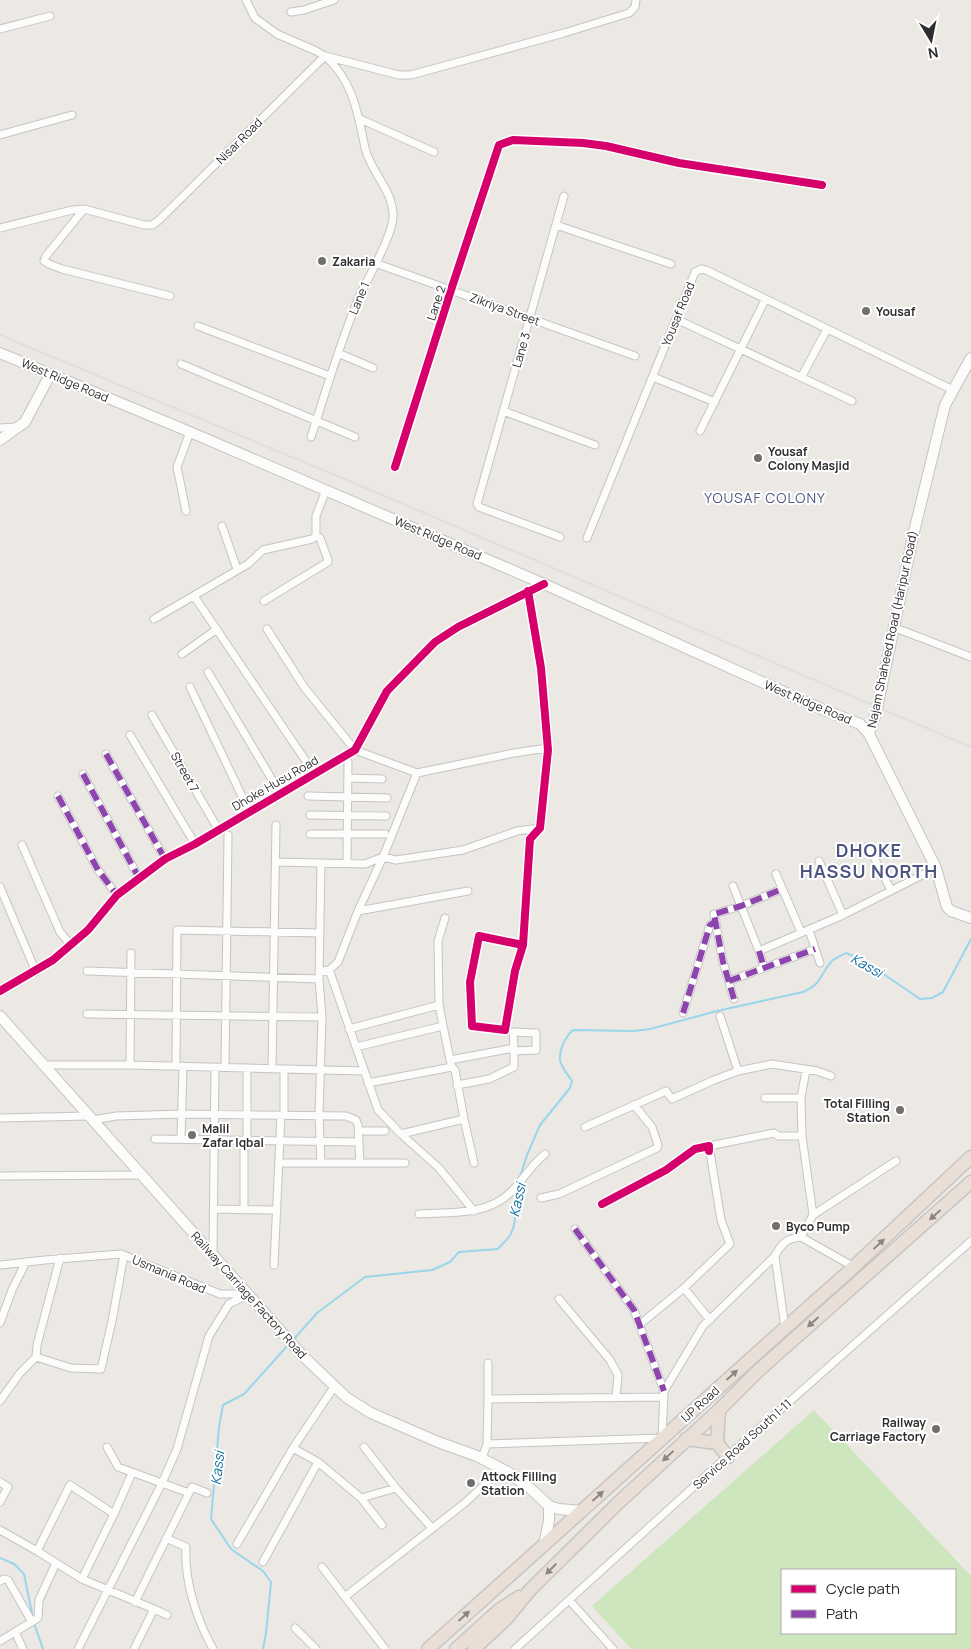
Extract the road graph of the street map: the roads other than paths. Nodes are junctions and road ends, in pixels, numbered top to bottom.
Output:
1 (246, 0) edge
2 (334, 0) edge
3 (636, 0) edge
4 (291, 12) dead end
5 (50, 16) dead end
6 (0, 29) edge
7 (326, 56) junction
8 (72, 115) dead end
9 (360, 119) junction
10 (0, 134) edge
11 (434, 152) dead end
12 (822, 185) dead end
13 (564, 196) dead end
14 (84, 209) junction
15 (556, 225) junction
16 (0, 228) edge
17 (375, 263) junction
18 (672, 264) dead end
19 (451, 290) junction
20 (170, 296) dead end
21 (764, 300) junction
22 (530, 318) junction
23 (676, 319) junction
24 (198, 326) dead end
25 (827, 329) junction
26 (741, 348) junction
27 (0, 353) edge
28 (338, 354) junction
29 (635, 356) dead end
30 (971, 358) edge
31 (181, 364) dead end
32 (373, 368) dead end
33 (50, 375) junction
34 (330, 376) junction
35 (802, 376) junction
36 (653, 377) junction
37 (953, 390) junction
38 (852, 401) dead end
39 (715, 402) junction
40 (503, 411) junction
41 (316, 421) junction
42 (19, 427) junction
43 (0, 428) edge
44 (700, 431) dead end
45 (190, 432) junction
46 (311, 436) dead end
47 (355, 437) dead end
48 (0, 440) edge
49 (595, 445) dead end
50 (395, 467) dead end
51 (326, 490) junction
52 (186, 511) dead end
53 (222, 526) dead end
54 (316, 536) junction
55 (560, 537) dead end
56 (587, 538) dead end
57 (237, 569) junction
58 (544, 584) junction
59 (528, 591) junction
60 (194, 596) junction
61 (264, 601) dead end
62 (154, 619) dead end
63 (893, 626) junction
64 (267, 629) dead end
65 (217, 630) junction
66 (182, 654) dead end
67 (971, 656) edge
68 (208, 672) dead end
69 (190, 687) dead end
70 (152, 715) dead end
71 (869, 734) junction
72 (130, 735) dead end
73 (548, 748) junction
74 (355, 750) junction
75 (106, 754) dead end
76 (348, 762) dead end
77 (314, 773) junction
78 (417, 773) junction
79 (83, 774) dead end
80 (348, 778) junction
81 (382, 779) dead end
82 (280, 793) junction
83 (58, 796) dead end
84 (308, 796) dead end
85 (348, 797) junction
86 (387, 798) dead end
87 (248, 811) junction
88 (310, 816) dead end
89 (347, 816) junction
90 (386, 816) dead end
91 (276, 825) dead end
92 (540, 828) junction
93 (218, 829) junction
94 (310, 834) dead end
95 (347, 834) junction
96 (385, 834) dead end
97 (228, 835) dead end
98 (195, 844) junction
99 (22, 845) dead end
100 (868, 846) dead end
101 (383, 857) junction
102 (165, 860) junction
103 (819, 860) dead end
104 (276, 862) junction
105 (321, 863) junction
106 (346, 863) junction
107 (936, 868) junction
108 (776, 874) dead end
109 (138, 878) junction
110 (733, 886) dead end
111 (0, 887) edge
112 (782, 889) junction
113 (891, 890) junction
114 (468, 891) dead end
115 (117, 895) junction
116 (741, 906) junction
117 (358, 911) junction
118 (843, 915) junction
119 (445, 918) dead end
120 (968, 919) edge
121 (716, 921) junction
122 (227, 930) junction
123 (275, 931) junction
124 (805, 931) junction
125 (320, 933) junction
126 (71, 945) junction
127 (523, 945) junction
128 (815, 949) junction
129 (759, 951) junction
130 (131, 953) dead end
131 (820, 963) dead end
132 (764, 968) junction
133 (328, 970) junction
134 (88, 971) dead end
135 (36, 972) junction
136 (131, 972) junction
137 (177, 974) junction
138 (226, 976) junction
139 (319, 976) junction
140 (274, 978) junction
141 (729, 981) junction
142 (0, 990) edge
143 (734, 999) dead end
144 (439, 1005) junction
145 (683, 1013) dead end
146 (87, 1014) dead end
147 (130, 1015) junction
148 (0, 1016) edge
149 (176, 1016) junction
150 (226, 1016) junction
151 (273, 1016) junction
152 (720, 1016) dead end
153 (322, 1017) junction
154 (443, 1026) junction
155 (349, 1029) junction
156 (356, 1047) junction
157 (42, 1064) junction
158 (451, 1064) junction
159 (130, 1065) junction
160 (180, 1066) junction
161 (215, 1067) junction
162 (225, 1068) junction
163 (247, 1068) junction
164 (272, 1069) junction
165 (284, 1069) junction
166 (320, 1070) junction
167 (806, 1070) junction
168 (364, 1071) junction
169 (738, 1071) junction
170 (830, 1076) dead end
171 (368, 1083) junction
172 (457, 1085) junction
173 (765, 1098) dead end
174 (801, 1098) junction
175 (634, 1106) junction
176 (182, 1114) junction
177 (215, 1114) junction
178 (248, 1114) junction
179 (282, 1115) junction
180 (319, 1115) junction
181 (0, 1118) edge
182 (91, 1118) junction
183 (464, 1119) junction
184 (585, 1127) dead end
185 (359, 1131) junction
186 (385, 1131) dead end
187 (401, 1134) junction
188 (802, 1136) junction
189 (155, 1139) dead end
190 (181, 1139) junction
191 (215, 1140) junction
192 (246, 1140) junction
193 (280, 1141) junction
194 (320, 1142) junction
195 (359, 1142) junction
196 (709, 1148) junction
197 (545, 1154) dead end
198 (971, 1157) edge
199 (896, 1161) dead end
200 (280, 1163) junction
201 (321, 1163) junction
202 (360, 1163) junction
203 (405, 1163) dead end
204 (474, 1163) dead end
205 (956, 1171) junction
206 (143, 1175) junction
207 (0, 1176) edge
208 (969, 1184) edge
209 (540, 1198) dead end
210 (602, 1204) dead end
211 (214, 1209) junction
212 (244, 1210) junction
213 (277, 1210) junction
214 (474, 1211) junction
215 (419, 1214) dead end
216 (813, 1215) junction
217 (575, 1229) dead end
218 (801, 1237) junction
219 (971, 1241) edge
220 (213, 1254) junction
221 (124, 1255) junction
222 (775, 1256) junction
223 (60, 1258) junction
224 (26, 1262) junction
225 (0, 1265) edge
226 (274, 1265) dead end
227 (854, 1267) junction
228 (684, 1288) junction
229 (249, 1294) junction
230 (559, 1299) dead end
231 (710, 1320) junction
232 (0, 1324) edge
233 (639, 1326) junction
234 (785, 1328) junction
235 (36, 1357) junction
236 (488, 1363) dead end
237 (334, 1386) junction
238 (664, 1394) junction
239 (616, 1397) junction
240 (488, 1399) junction
241 (0, 1401) edge
242 (719, 1410) junction
243 (662, 1438) junction
244 (686, 1439) junction
245 (717, 1443) junction
246 (487, 1444) junction
247 (107, 1447) dead end
248 (364, 1447) dead end
249 (293, 1448) junction
250 (728, 1457) junction
251 (482, 1458) junction
252 (318, 1462) junction
253 (502, 1469) junction
254 (132, 1473) junction
255 (0, 1482) edge
256 (162, 1484) junction
257 (396, 1488) junction
258 (207, 1493) dead end
259 (189, 1494) junction
260 (361, 1498) junction
261 (0, 1502) edge
262 (549, 1506) junction
263 (582, 1511) junction
264 (114, 1514) junction
265 (382, 1525) dead end
266 (432, 1528) junction
267 (0, 1530) edge
268 (166, 1538) junction
269 (237, 1544) dead end
270 (544, 1544) junction
271 (37, 1551) junction
272 (263, 1562) dead end
273 (56, 1563) junction
274 (322, 1567) dead end
275 (82, 1579) junction
276 (0, 1581) edge
277 (530, 1590) junction
278 (108, 1591) junction
279 (346, 1596) junction
280 (570, 1601) junction
281 (135, 1602) junction
282 (154, 1609) junction
283 (167, 1615) dead end
284 (34, 1620) junction
285 (295, 1628) dead end
286 (15, 1632) junction
287 (0, 1641) edge
288 (23, 1649) edge
289 (78, 1649) edge
290 (134, 1649) edge
291 (213, 1649) edge
292 (316, 1649) edge
293 (385, 1649) edge
294 (428, 1649) edge
295 (456, 1649) edge
296 (474, 1649) edge
297 (515, 1649) edge
298 (613, 1649) edge

1 - 7 street
2 - 4 street
3 - 7 street
5 - 6 street
7 - 9 street, Lane 1
7 - 14 street, Nisar Road
8 - 10 street
9 - 11 street
9 - 17 street, Lane 1
12 - 19 street, Lane 2
13 - 15 street, Lane 3
14 - 16 street
14 - 20 street
15 - 18 street
15 - 22 street, Lane 3
17 - 19 street, Zikriya Street
17 - 28 street, Lane 1
19 - 22 street, Zikriya Street
19 - 50 street, Lane 2
21 - 23 street, Yousaf Road
21 - 25 street, Yousaf Road
21 - 26 street
22 - 29 street, Zikriya Street
22 - 40 street, Lane 3
23 - 26 street
23 - 36 street, Yousaf Road
24 - 34 street
25 - 35 street
25 - 37 street, Yousaf Road
26 - 35 street
26 - 39 street
27 - 33 main road, West Ridge Road
28 - 32 street
28 - 34 street, Lane 1
30 - 37 main road, Najam Shaheed Road (Haripur Road)
31 - 41 street
33 - 42 main road
33 - 45 main road, West Ridge Road
34 - 41 street, Lane 1
35 - 38 street
36 - 39 street
36 - 56 street, Yousaf Road
37 - 63 main road, Najam Shaheed Road (Haripur Road)
39 - 44 street
40 - 49 street
40 - 55 street, Lane 3
41 - 46 street, Lane 1
41 - 47 street
42 - 43 street
42 - 48 main road
45 - 51 main road, West Ridge Road
45 - 52 street
51 - 54 street
51 - 58 main road, West Ridge Road
53 - 57 street
54 - 57 street
54 - 61 street
57 - 60 street
58 - 59 street
58 - 71 main road, West Ridge Road
59 - 73 street
59 - 74 street
60 - 62 street
60 - 65 street
63 - 67 street
63 - 71 main road, Najam Shaheed Road (Haripur Road)
64 - 74 street
65 - 66 street
65 - 77 street
68 - 82 street
69 - 87 street
70 - 93 street, Street 7
71 - 107 main road, Najam Shaheed Road (Haripur Road)
72 - 98 street
73 - 78 street
73 - 92 street
74 - 77 street, Dhoke Husu Road
74 - 78 street
75 - 102 street
76 - 80 street
77 - 82 street, Dhoke Husu Road
78 - 101 street
79 - 109 street
80 - 81 street
80 - 85 street
82 - 87 street, Dhoke Husu Road
83 - 115 street
84 - 85 street
85 - 86 street
85 - 89 street
87 - 93 street, Dhoke Husu Road
88 - 89 street
89 - 90 street
89 - 95 street
91 - 104 street
92 - 101 street
92 - 127 street
93 - 98 street, Dhoke Husu Road
94 - 95 street
95 - 96 street
95 - 106 street
97 - 122 street
98 - 102 street, Dhoke Husu Road
99 - 126 street
100 - 113 street
101 - 106 street
101 - 117 street
102 - 109 street, Dhoke Husu Road
103 - 118 street
104 - 105 street
104 - 123 street
105 - 106 street
105 - 125 street
107 - 113 street
107 - 120 main road, Najam Shaheed Road (Haripur Road)
108 - 112 street
109 - 115 street, Dhoke Husu Road
110 - 116 street
111 - 135 street
112 - 116 street
112 - 124 street
113 - 118 street
114 - 117 street
115 - 126 street, Dhoke Husu Road
116 - 121 street
116 - 129 street
117 - 133 street
118 - 124 street
119 - 144 street
121 - 141 street
121 - 145 street
122 - 123 street
122 - 137 street
122 - 138 street
123 - 125 street
123 - 140 street
124 - 128 street
124 - 129 street
125 - 139 street
126 - 135 street, Dhoke Husu Road
127 - 127 street
128 - 131 street
128 - 132 street
129 - 132 street
130 - 136 street
132 - 141 street
133 - 139 street
133 - 155 street
134 - 136 street
135 - 142 street, Dhoke Husu Road
136 - 137 street
136 - 147 street
137 - 138 street
137 - 149 street
138 - 140 street
138 - 150 street
139 - 140 street
139 - 153 street
140 - 151 street
141 - 143 street
144 - 154 street
144 - 155 street
146 - 147 street
147 - 149 street
147 - 159 street
148 - 157 main road, Railway Carriage Factory Road
149 - 150 street
149 - 160 street
150 - 151 street
150 - 162 street
151 - 153 street
151 - 164 street
152 - 169 street
153 - 166 street
154 - 156 street
154 - 158 street
155 - 156 street
156 - 168 street
157 - 159 street
157 - 182 main road, Railway Carriage Factory Road
158 - 171 street
158 - 172 street
158 - 172 street
159 - 160 street
160 - 161 street
160 - 176 street
161 - 162 street
161 - 177 street
162 - 163 street
163 - 164 street
163 - 178 street
164 - 165 street
165 - 166 street
165 - 179 street
166 - 168 street
166 - 180 street
167 - 169 street
167 - 170 street
167 - 174 street
168 - 171 street
169 - 175 street
171 - 187 street
172 - 183 street
173 - 174 street
174 - 188 street
175 - 184 street
175 - 209 street
176 - 177 street
176 - 182 street
176 - 190 street
177 - 178 street
177 - 191 street
178 - 179 street
178 - 192 street
179 - 180 street
179 - 193 street
180 - 185 street
180 - 194 street
181 - 182 street
182 - 206 main road, Railway Carriage Factory Road
183 - 187 street
183 - 204 street
185 - 186 street
185 - 195 street
187 - 214 street
188 - 196 street
188 - 216 street
189 - 190 street
190 - 191 street
191 - 192 street
191 - 211 street
192 - 193 street
192 - 212 street
193 - 194 street
193 - 200 street
194 - 195 street
194 - 201 street
195 - 202 street
196 - 210 street
196 - 228 street
197 - 214 street
198 - 205 highway, IJP Road
199 - 216 street
200 - 201 street
200 - 213 street
201 - 202 street
202 - 203 street
205 - 208 highway
227 -> 205 highway, IJP Road
206 - 207 street
206 - 220 main road, Railway Carriage Factory Road
208 -> 242 highway, IJP Road
211 - 212 street
211 - 220 street
212 - 213 street
213 - 226 street
214 - 215 street
216 - 218 street
217 - 233 street
218 - 222 street
218 - 227 street
219 - 250 street, Service Road South I-11
220 - 229 main road, Railway Carriage Factory Road
221 - 223 street, Usmania Road
221 - 229 street, Usmania Road
221 - 235 street
222 - 231 street
222 - 234 street
223 - 224 street, Usmania Road
223 - 235 street
224 - 225 street, Usmania Road
224 - 232 street
227 - 234 highway, IJP Road
228 - 231 street
228 - 233 street
229 - 237 main road, Railway Carriage Factory Road
229 - 256 street
230 - 239 street
231 - 238 street
233 - 238 street
243 -> 234 highway, IJP Road
235 - 241 street
236 - 240 street
237 - 249 street
237 - 251 main road, Railway Carriage Factory Road
238 - 239 street
238 - 243 street
239 - 240 street
240 - 246 street
242 - 244 highway, IJP Road
242 - 245 highway
243 - 246 street
263 -> 243 highway, IJP Road
244 - 245 highway
244 -> 277 highway, IJP Road
245 - 250 highway
246 - 251 street
247 - 254 street
248 - 257 street
249 - 252 street
249 - 269 street
250 - 280 street, Service Road South I-11
251 - 253 main road, Railway Carriage Factory Road
252 - 260 street
252 - 272 street
253 - 262 main road, Railway Carriage Factory Road
253 - 266 street
254 - 256 street
254 - 264 street
255 - 261 street
256 - 259 street
256 - 278 street
257 - 260 street
257 - 266 street
258 - 259 street
259 - 268 street
260 - 265 street
262 - 263 main road
262 - 270 main road
263 - 270 highway, IJP Road
264 - 271 street
264 - 275 street
266 - 279 street
267 - 271 street
268 - 281 street
268 - 291 street
294 -> 270 highway, IJP Road
271 - 273 street
273 - 275 street
273 - 284 street
274 - 279 street
275 - 278 street
276 - 284 street
277 - 295 highway, IJP Road
277 - 296 highway, IJP Road
278 - 281 street
278 - 289 street
279 - 293 street
280 - 297 street, Service Road South I-11
280 - 298 street
281 - 282 street
282 - 283 street
282 - 290 street
284 - 286 street
285 - 292 street
286 - 287 street
286 - 288 street

